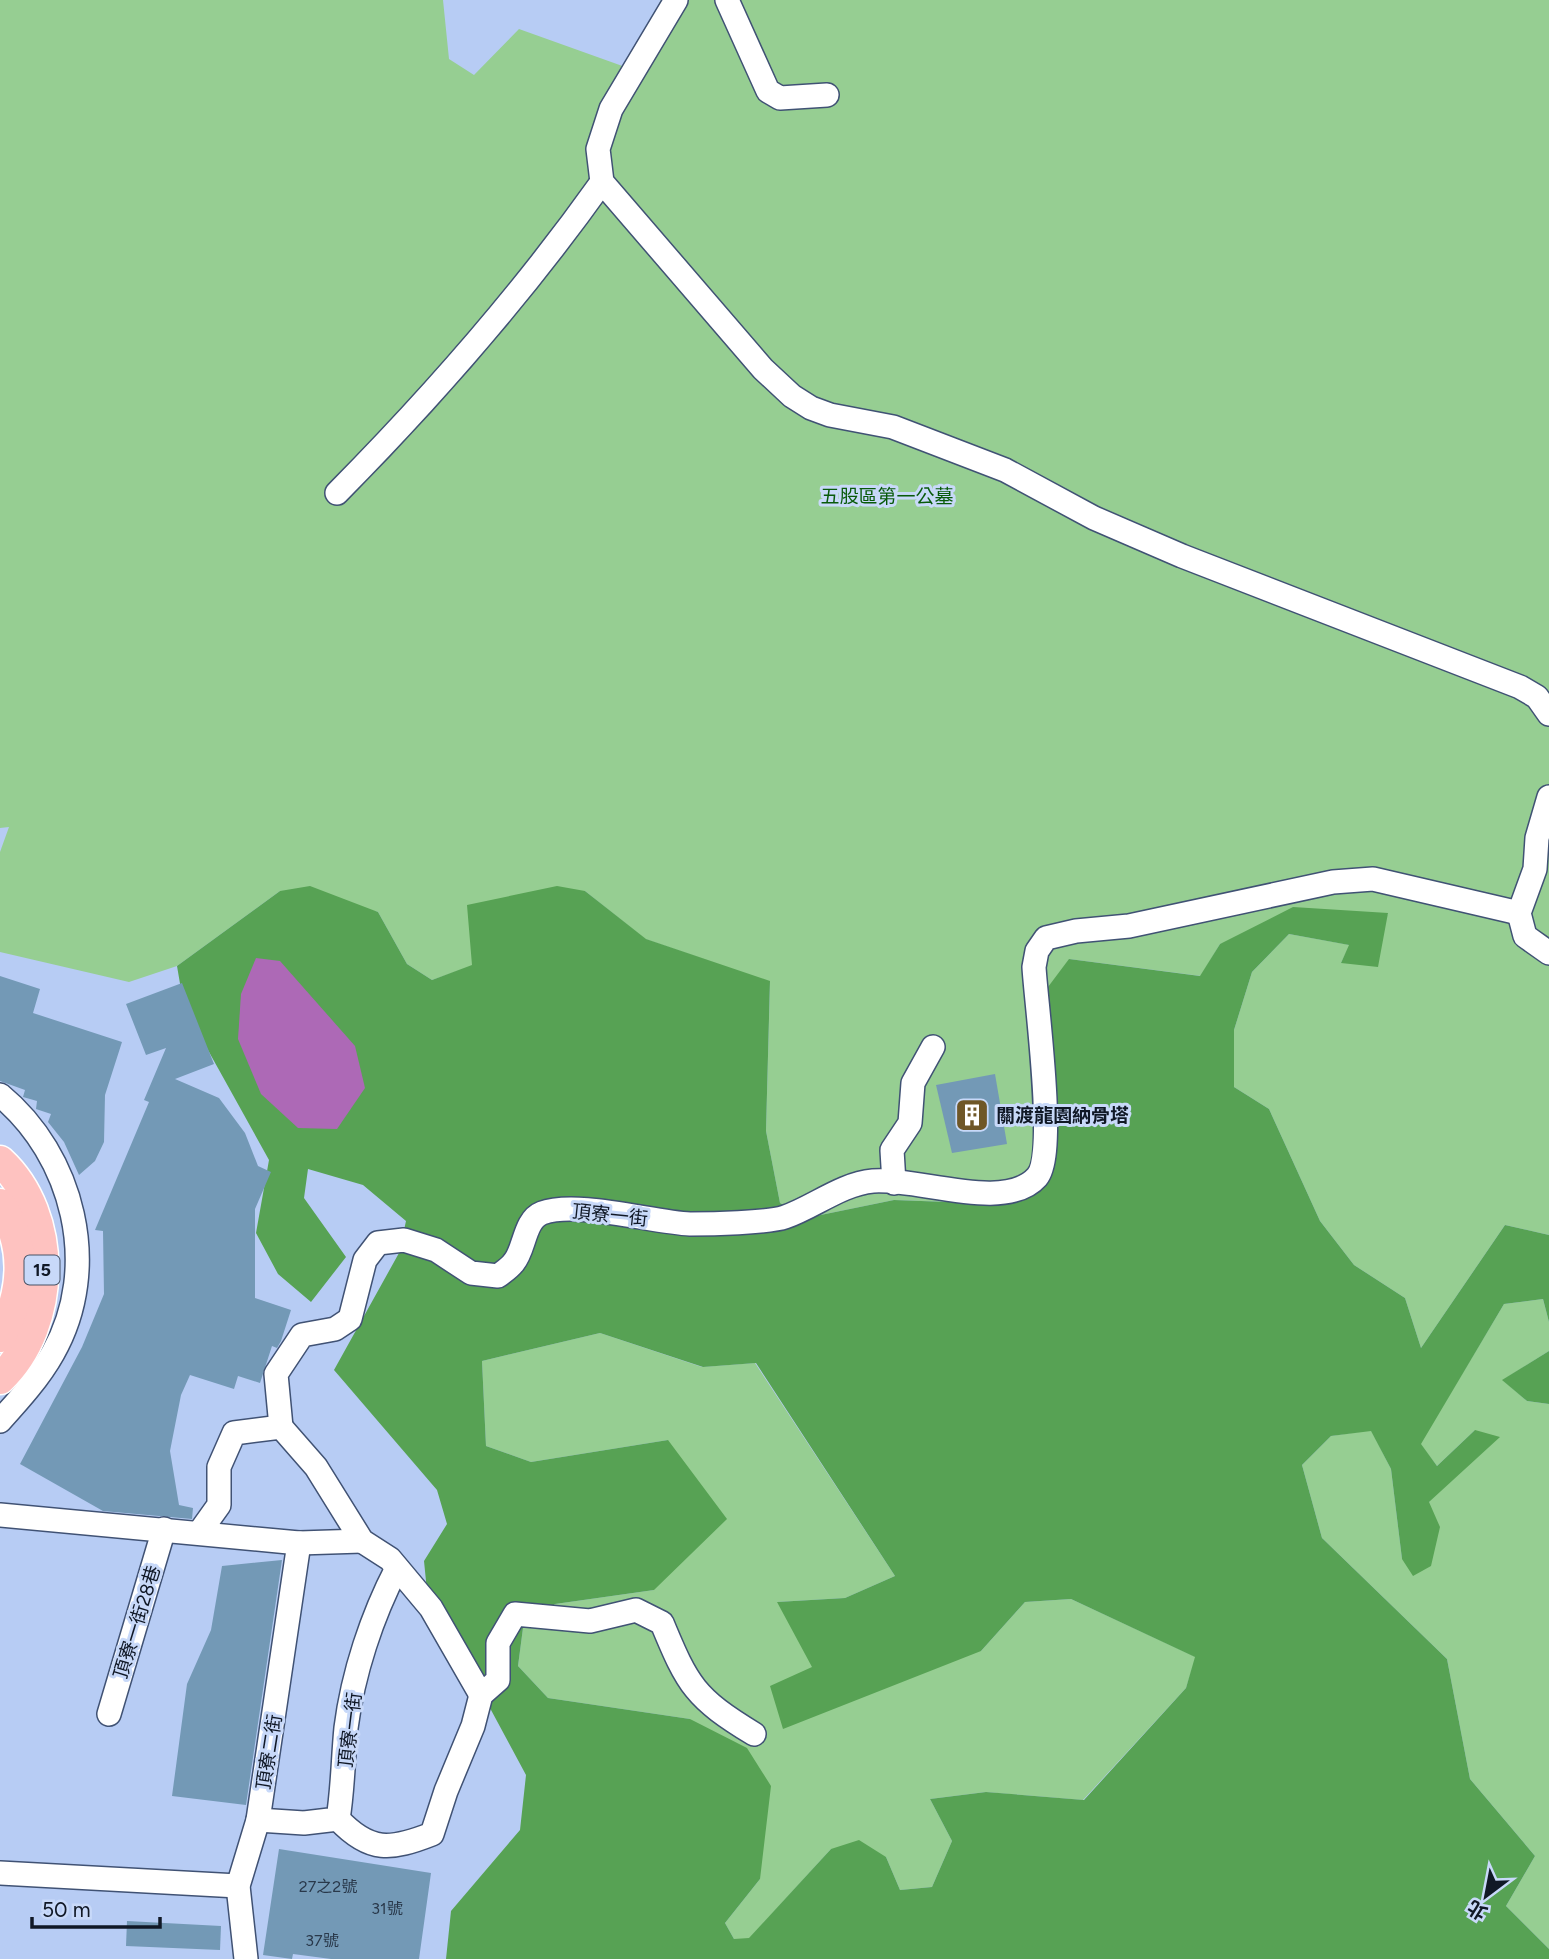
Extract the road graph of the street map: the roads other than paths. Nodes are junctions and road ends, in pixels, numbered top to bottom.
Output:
1 (676, 0) edge
2 (727, 0) edge
3 (827, 95) dead end
4 (603, 182) junction
5 (337, 493) dead end
6 (1549, 714) edge
7 (1549, 797) edge
8 (1519, 912) junction
9 (1549, 953) edge
10 (933, 1047) dead end
11 (0, 1095) edge
12 (0, 1161) edge
13 (894, 1183) junction
14 (0, 1204) edge
15 (0, 1337) edge
16 (0, 1379) edge
17 (0, 1421) edge
18 (281, 1427) junction
19 (0, 1515) edge
20 (164, 1530) junction
21 (199, 1533) junction
22 (362, 1541) junction
23 (299, 1543) junction
24 (397, 1568) junction
25 (481, 1695) junction
26 (109, 1714) dead end
27 (754, 1734) dead end
28 (338, 1819) junction
29 (258, 1820) junction
30 (0, 1873) edge
31 (237, 1886) junction
32 (246, 1959) edge

1 - 4 street
2 - 3 street
4 - 5 street
4 - 6 street
7 - 8 street
8 - 9 street
8 - 13 street, 頂寮一街
10 - 13 street
11 - 17 street
12 - 16 main road, 15
13 - 18 street, 頂寮一街
14 - 15 main road
18 - 21 street
18 - 22 street
19 - 20 street
20 - 21 street
20 - 26 street, 頂寮一街28巷
21 - 23 street
22 - 23 street
22 - 24 street
23 - 29 street, 頂寮二街
24 - 25 street
24 - 28 street, 頂寮一街
25 - 27 street
25 - 28 street
28 - 29 street
29 - 31 street, 頂寮二街
30 - 31 street
31 - 32 street, 頂寮二街

